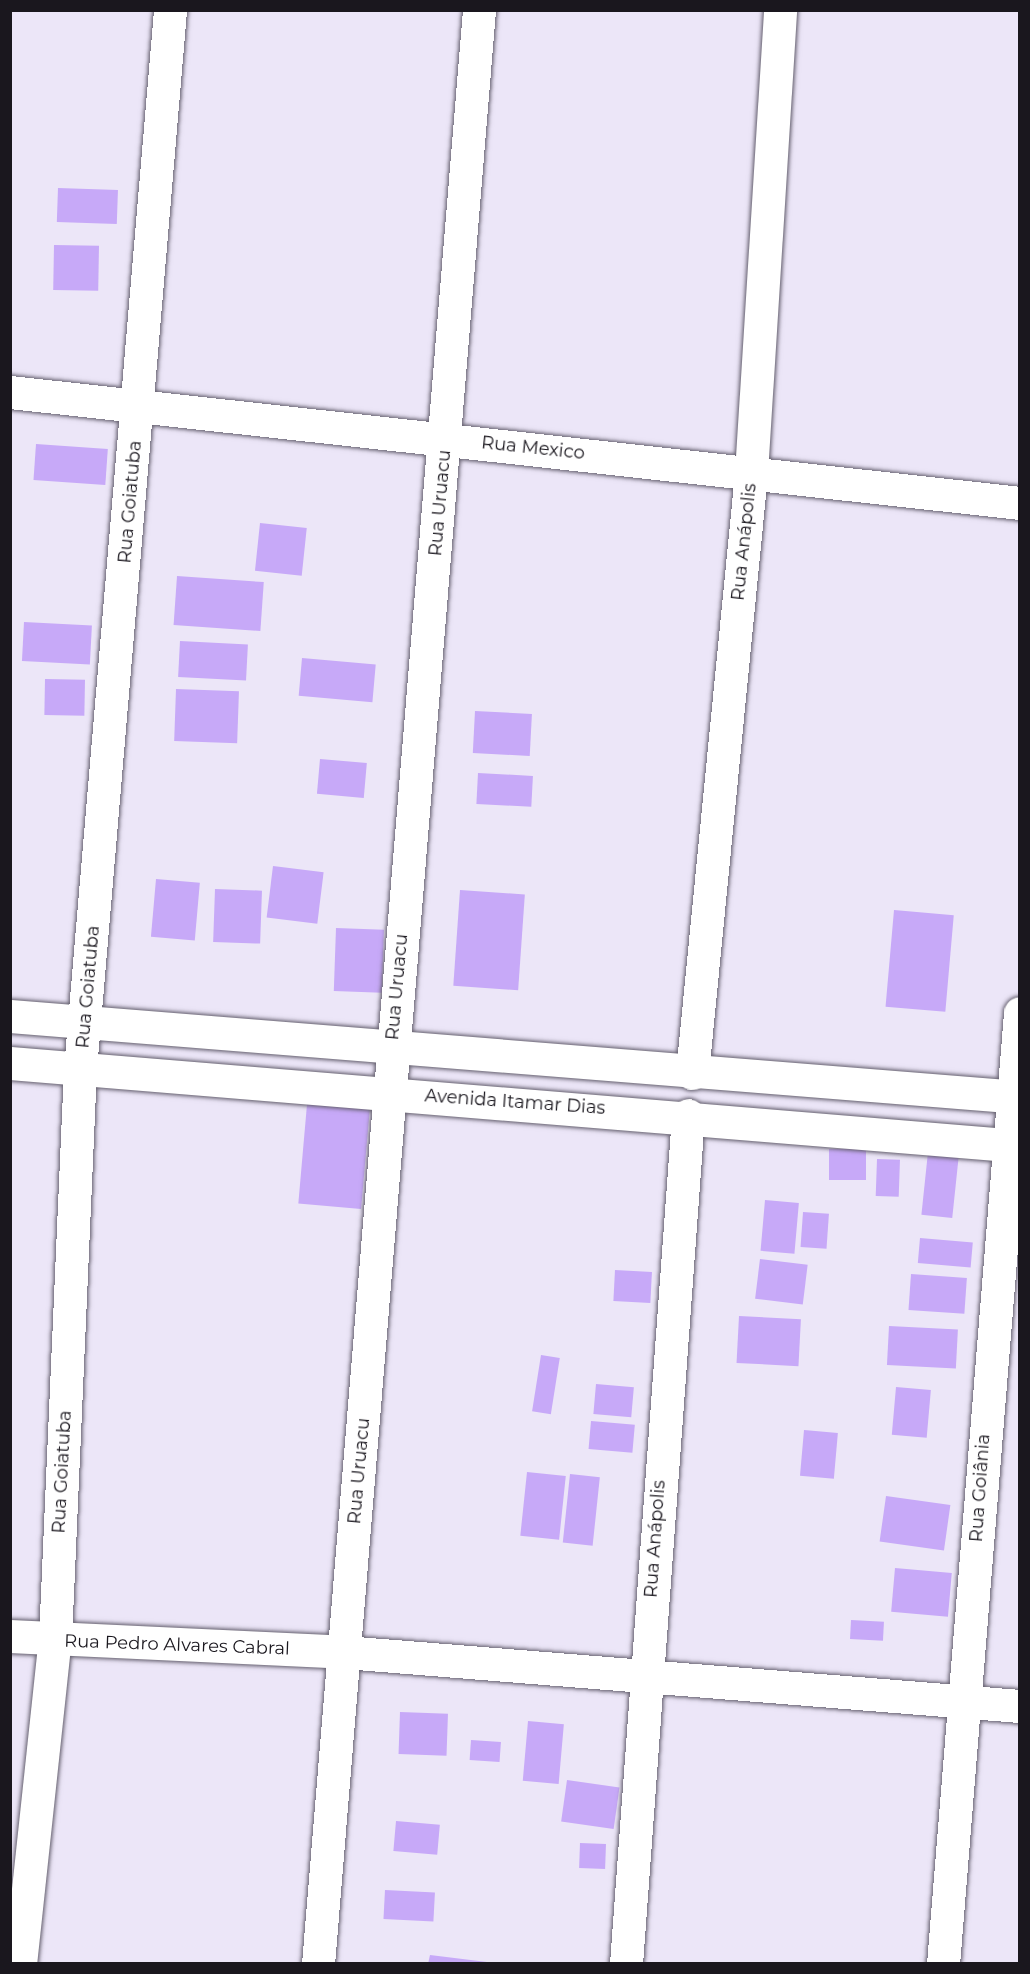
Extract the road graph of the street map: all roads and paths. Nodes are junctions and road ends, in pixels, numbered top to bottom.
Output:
1 (170, 10) edge
2 (479, 10) edge
3 (780, 10) edge
4 (10, 392) edge
5 (138, 403) junction
6 (446, 438) junction
7 (751, 472) junction
8 (1020, 503) edge
9 (1020, 1013) edge
10 (10, 1016) edge
11 (85, 1022) junction
12 (392, 1049) junction
13 (10, 1063) edge
14 (80, 1069) junction
15 (692, 1073) junction
16 (389, 1093) junction
17 (1015, 1096) edge
18 (688, 1115) junction
19 (1013, 1145) edge
20 (10, 1636) edge
21 (55, 1639) junction
22 (344, 1652) junction
23 (645, 1675) junction
24 (963, 1702) junction
25 (1020, 1706) edge
26 (20, 1964) edge
27 (318, 1964) edge
28 (626, 1964) edge
29 (943, 1964) edge

1 - 5 street, Rua Goiatuba
2 - 6 street, Rua Uruacu
3 - 7 street, Rua Anápolis
4 - 5 street, Rua Mexico
5 - 6 street, Rua Mexico
5 - 11 street, Rua Goiatuba
6 - 7 street, Rua Mexico
6 - 12 street, Rua Uruacu
7 - 8 street, Rua Mexico
7 - 15 street, Rua Anápolis
9 - 17 street, Rua Goiânia
10 - 11 street
11 - 12 street
11 - 14 street, Rua Goiatuba
12 - 15 street
12 - 16 street, Rua Uruacu
13 - 14 street, Avenida Itamar Dias
14 - 16 street, Avenida Itamar Dias
14 - 21 street, Rua Goiatuba
15 - 17 street
16 - 18 street, Avenida Itamar Dias
16 - 22 street, Rua Uruacu
17 - 19 street, Rua Goiânia
18 - 19 street, Avenida Itamar Dias
18 - 23 street, Rua Anápolis
19 - 24 street, Rua Goiânia
20 - 21 street, Rua Pedro Alvares Cabral
21 - 22 street, Rua Pedro Alvares Cabral
21 - 26 street, Rua Goiatuba
22 - 23 street, Rua Pedro Alvares Cabral
22 - 27 street, Rua Uruacu
23 - 24 street, Rua Pedro Alvares Cabral
23 - 28 street, Rua Anápolis
24 - 25 street, Rua Pedro Alvares Cabral
24 - 29 street, Rua Goiânia

